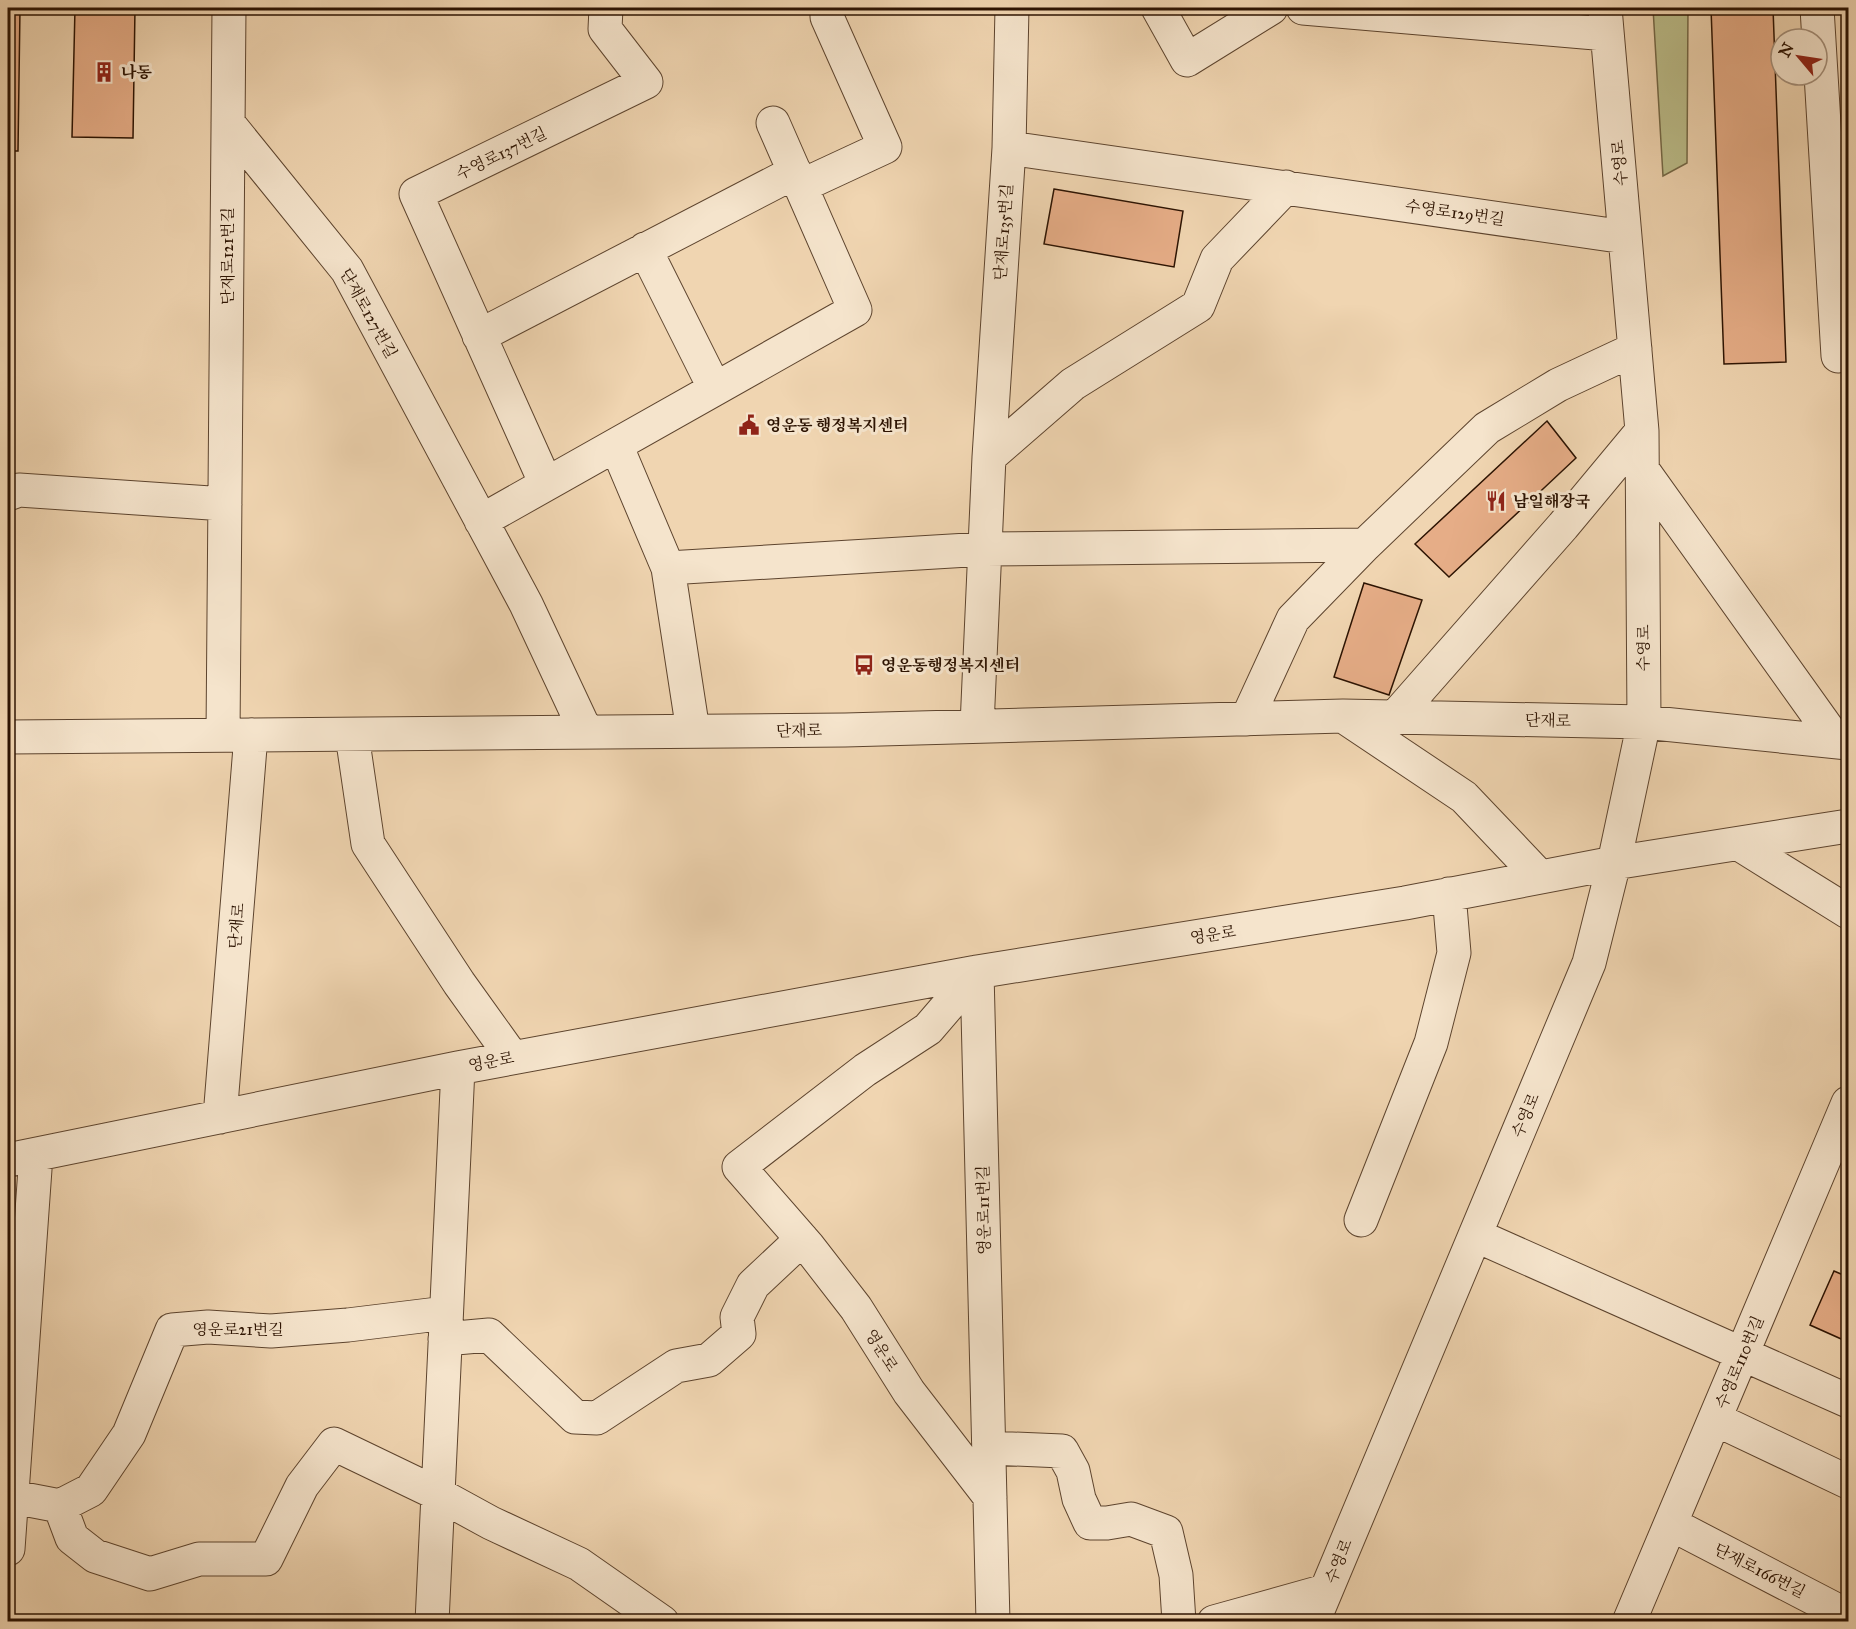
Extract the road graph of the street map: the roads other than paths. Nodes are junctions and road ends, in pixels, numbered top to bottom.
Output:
1 (229, 8) edge
2 (606, 8) edge
3 (827, 8) edge
4 (1012, 8) edge
5 (1158, 8) edge
6 (1271, 8) edge
7 (1310, 8) edge
8 (1817, 8) edge
9 (1606, 21) edge
10 (228, 123) junction
11 (774, 123) dead end
12 (1009, 148) junction
13 (798, 179) junction
14 (1286, 187) junction
15 (1625, 237) junction
16 (645, 249) junction
17 (479, 336) junction
18 (1635, 349) junction
19 (1838, 356) dead end
20 (715, 389) junction
21 (1642, 431) junction
22 (616, 445) junction
23 (988, 457) junction
24 (1642, 469) junction
25 (546, 484) junction
26 (8, 494) edge
27 (225, 504) junction
28 (481, 521) junction
29 (1365, 545) junction
30 (985, 549) junction
31 (668, 568) junction
32 (1343, 716) junction
33 (1395, 717) junction
34 (1247, 719) junction
35 (1644, 722) junction
36 (977, 726) junction
37 (693, 731) junction
38 (586, 732) junction
39 (237, 735) junction
40 (352, 735) junction
41 (1843, 742) edge
42 (10, 744) edge
43 (1848, 826) edge
44 (1739, 844) junction
45 (1614, 863) junction
46 (1540, 878) junction
47 (1449, 894) junction
48 (1848, 912) edge
49 (977, 972) junction
50 (512, 1058) junction
51 (458, 1068) junction
52 (1848, 1103) edge
53 (220, 1117) junction
54 (22, 1158) edge
55 (1361, 1220) dead end
56 (1474, 1235) junction
57 (802, 1239) junction
58 (446, 1326) junction
59 (1743, 1354) junction
60 (1848, 1401) edge
61 (1715, 1419) junction
62 (989, 1448) junction
63 (1848, 1482) edge
64 (438, 1494) junction
65 (9, 1497) edge
66 (990, 1497) junction
67 (60, 1506) junction
68 (1671, 1524) junction
69 (8, 1549) edge
70 (1325, 1591) junction
71 (1848, 1616) edge
72 (432, 1622) edge
73 (662, 1622) edge
74 (993, 1622) edge
75 (1179, 1622) edge
76 (1214, 1622) edge
77 (1313, 1622) edge
78 (1629, 1622) edge

1 - 10 street, 단재로121번길
2 - 17 street, 수영로137번길
3 - 13 street
4 - 12 street, 단재로135번길
5 - 6 street
7 - 9 street, 수영로
8 - 19 street
9 - 15 street, 수영로
10 - 27 street, 단재로121번길
10 - 28 street, 단재로127번길
11 - 13 street
12 - 14 street, 수영로129번길
12 - 23 street, 단재로135번길
13 - 16 street
13 - 20 street
14 - 15 street, 수영로129번길
14 - 23 street
15 - 18 street, 수영로
16 - 17 street
16 - 20 street
17 - 25 street, 수영로137번길
18 - 21 street, 수영로
18 - 29 street
20 - 22 street
21 - 24 street, 수영로
21 - 33 street
22 - 25 street
22 - 31 street
23 - 30 street, 단재로135번길
24 - 35 street, 수영로
24 - 41 street
25 - 28 street
26 - 27 street
27 - 39 street, 단재로121번길
28 - 38 street, 단재로127번길
29 - 30 street
29 - 34 street
30 - 31 street
30 - 36 street, 단재로135번길
31 - 37 street
32 - 33 street, 단재로
32 - 34 street, 단재로
32 - 46 street
33 - 35 street, 단재로
34 - 36 street, 단재로
35 - 41 street, 단재로
35 - 45 street, 수영로
36 - 37 street, 단재로
37 - 38 street, 단재로
38 - 40 street, 단재로
39 - 40 street, 단재로
39 - 42 street, 단재로
39 - 53 street, 단재로
40 - 50 street
43 - 44 street, 영운로
44 - 45 street, 영운로
44 - 48 street
45 - 46 street, 영운로
45 - 56 street, 수영로
46 - 47 street, 영운로
47 - 49 street, 영운로
47 - 55 street
49 - 50 street, 영운로
49 - 57 street, 영운로
49 - 62 street, 영운로11번길
50 - 51 street, 영운로
51 - 53 street, 영운로
51 - 58 street
52 - 59 street, 수영로110번길
53 - 54 street, 영운로
54 - 65 street
56 - 59 street
56 - 70 street, 수영로
57 - 58 street, 영운로21번길
57 - 66 street, 영운로
58 - 64 street
58 - 67 street, 영운로21번길
59 - 60 street
59 - 61 street, 수영로110번길
61 - 63 street
61 - 68 street, 수영로110번길
62 - 66 street, 영운로11번길
62 - 75 street
64 - 67 street
64 - 72 street
64 - 73 street
65 - 67 street
65 - 69 street
66 - 74 street, 영운로11번길
68 - 71 street, 단재로166번길
68 - 78 street, 수영로110번길
70 - 76 street
70 - 77 street, 수영로

